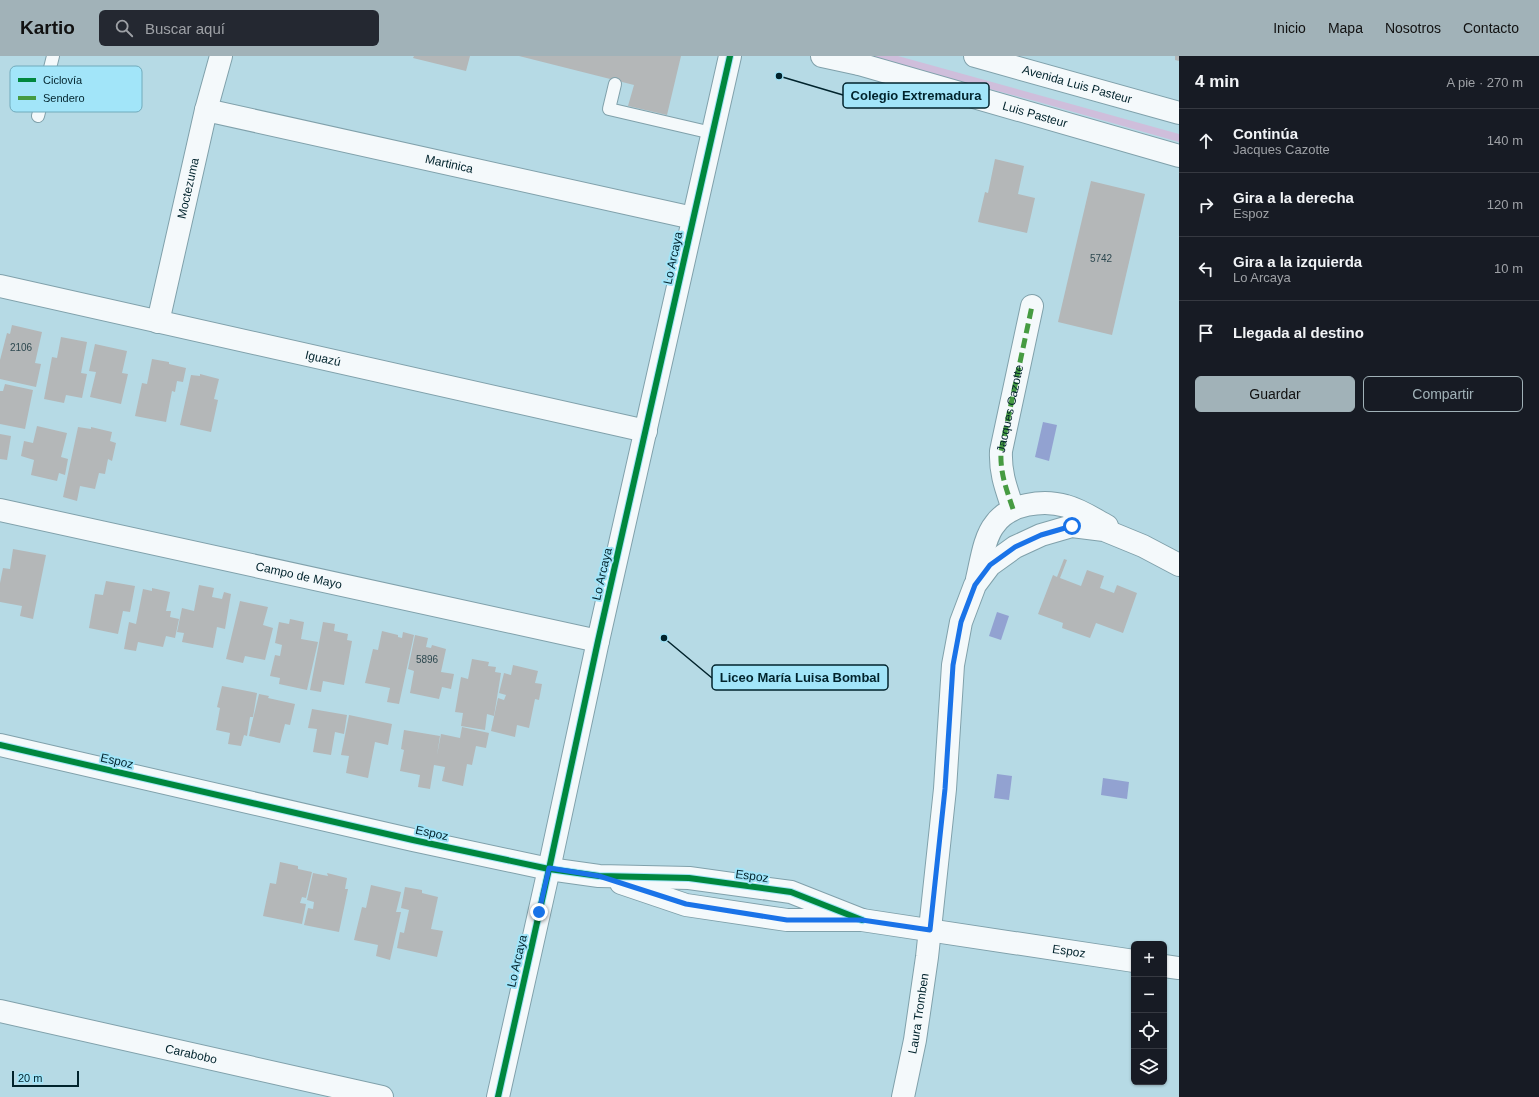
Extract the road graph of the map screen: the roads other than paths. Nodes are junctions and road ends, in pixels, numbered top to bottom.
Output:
1 (53, 56) edge
2 (221, 56) edge
3 (730, 56) edge
4 (822, 56) edge
5 (975, 56) edge
6 (855, 60) edge
7 (50, 66) edge
8 (615, 84) dead end
9 (206, 110) junction
10 (39, 112) edge
11 (1179, 113) edge
12 (38, 116) dead end
13 (712, 133) junction
14 (1179, 156) edge
15 (693, 218) junction
16 (0, 286) edge
17 (1032, 306) dead end
18 (158, 322) junction
19 (646, 430) junction
20 (0, 510) edge
21 (1013, 510) junction
22 (1143, 546) junction
23 (1179, 565) edge
24 (975, 585) junction
25 (598, 640) junction
26 (0, 745) edge
27 (549, 868) junction
28 (930, 930) junction
29 (1131, 961) edge
30 (1167, 966) edge
31 (1179, 968) edge
32 (0, 1011) edge
33 (382, 1097) edge
34 (498, 1097) edge
35 (903, 1097) edge

1 - 7 lane
2 - 9 street, Moctezuma
3 - 13 street, Lo Arcaya
4 - 6 street, Luis Pasteur
5 - 11 street, Avenida Luis Pasteur
6 - 14 street, Luis Pasteur
8 - 13 lane
9 - 15 street, Martinica
9 - 18 street, Moctezuma
10 - 12 lane
13 - 15 street, Lo Arcaya
15 - 19 street, Lo Arcaya
16 - 18 street, Iguazú
17 - 21 street, Jacques Cazotte
18 - 19 street, Iguazú
19 - 25 street, Lo Arcaya
20 - 25 street, Campo de Mayo
21 - 22 street
21 - 24 street
22 - 23 street
22 - 24 street
24 - 28 street
25 - 27 street, Lo Arcaya
26 - 27 street, Espoz
27 - 28 street, Espoz
27 - 34 street, Lo Arcaya
28 - 29 street, Espoz
28 - 35 street, Laura Tromben
30 - 31 street
32 - 33 street, Carabobo

